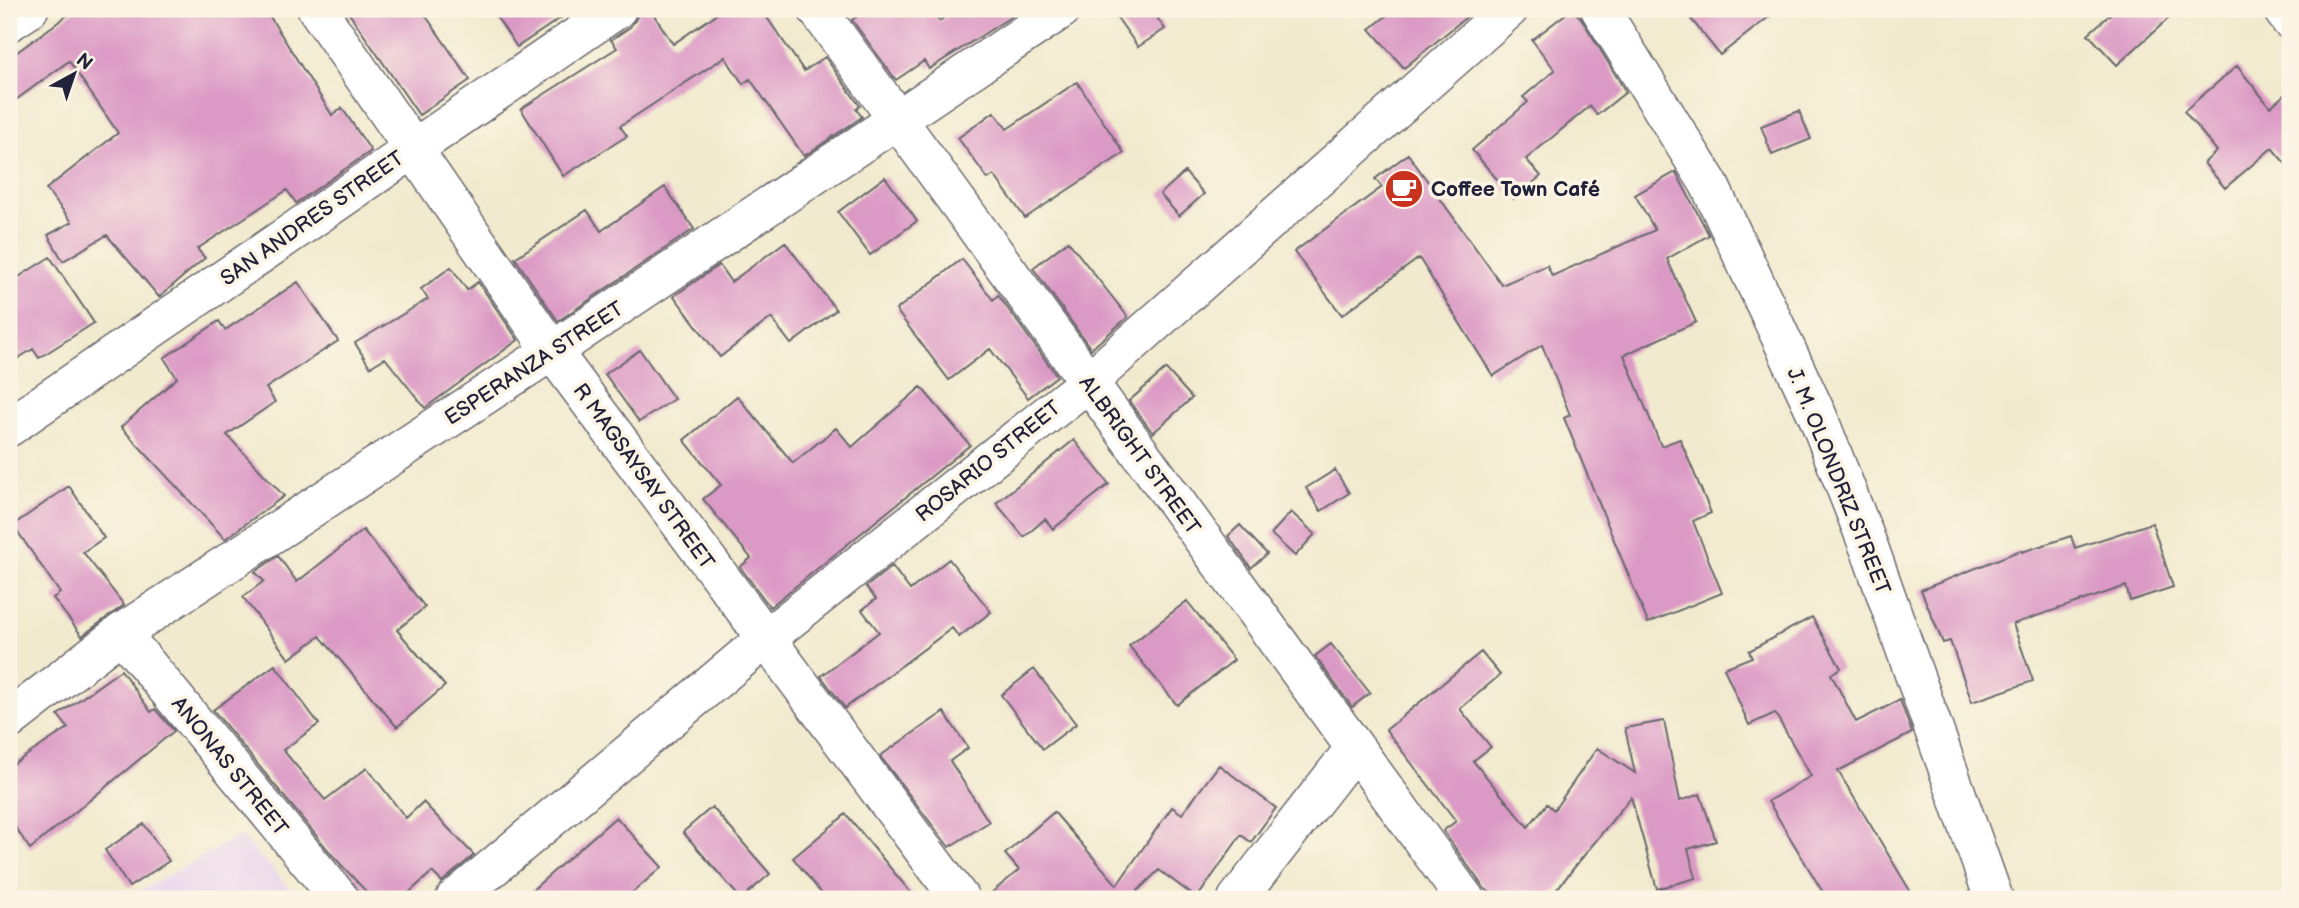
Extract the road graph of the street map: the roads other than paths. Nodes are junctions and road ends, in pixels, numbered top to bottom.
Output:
1 (29, 9) edge
2 (317, 9) edge
3 (617, 9) edge
4 (817, 9) edge
5 (1062, 9) edge
6 (1509, 9) edge
7 (1600, 9) edge
8 (2282, 9) edge
9 (2290, 20) edge
10 (9, 22) edge
11 (899, 120) junction
12 (411, 150) junction
13 (552, 351) junction
14 (1087, 383) junction
15 (9, 427) edge
16 (121, 633) junction
17 (764, 640) junction
18 (9, 720) edge
19 (1354, 748) junction
20 (340, 899) edge
21 (455, 899) edge
22 (960, 899) edge
23 (1237, 899) edge
24 (1465, 899) edge
25 (1994, 899) edge

1 - 10 street
2 - 12 street, R MAGSAYSAY STREET
3 - 12 street, SAN ANDRES STREET
4 - 11 street, ALBRIGHT STREET
5 - 11 street, ESPERANZA STREET
6 - 14 street, ROSARIO STREET
7 - 25 street, J. M. OLONDRIZ STREET
8 - 9 street
11 - 13 street, ESPERANZA STREET
11 - 14 street, ALBRIGHT STREET
12 - 13 street, R MAGSAYSAY STREET
12 - 15 street, SAN ANDRES STREET
13 - 16 street, ESPERANZA STREET
13 - 17 street, R MAGSAYSAY STREET
14 - 17 street, ROSARIO STREET
14 - 19 street, ALBRIGHT STREET
16 - 18 street, ESPERANZA STREET
16 - 20 street, ANONAS STREET
17 - 21 street, ROSARIO STREET
17 - 22 street, R MAGSAYSAY STREET
19 - 23 street
19 - 24 street, ALBRIGHT STREET

